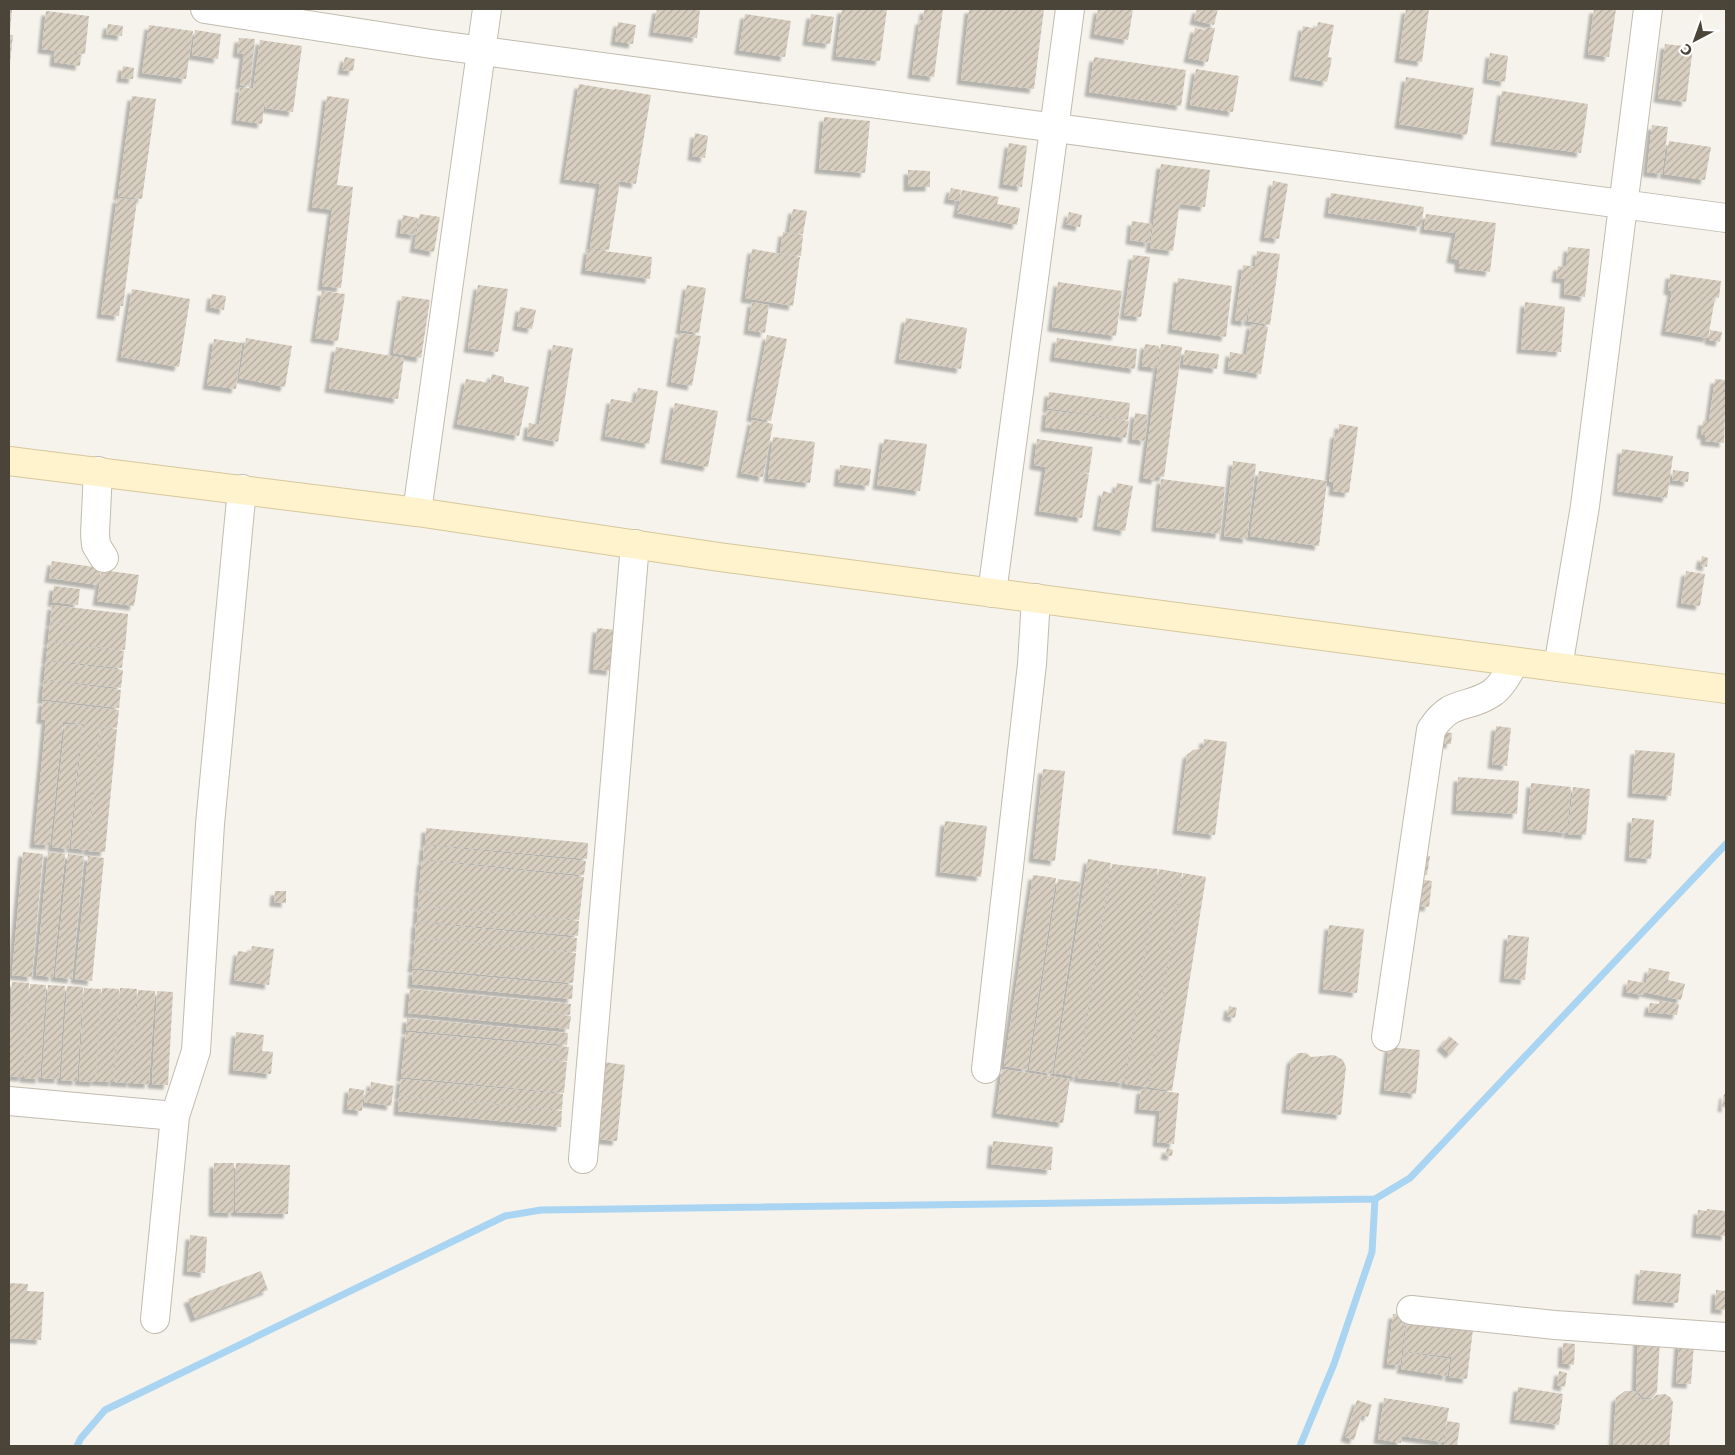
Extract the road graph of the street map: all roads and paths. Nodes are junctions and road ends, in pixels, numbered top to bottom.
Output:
1 (205, 9) edge
2 (487, 9) edge
3 (1070, 9) edge
4 (1648, 9) edge
5 (482, 49) junction
6 (1053, 127) junction
7 (1621, 204) junction
8 (1726, 218) edge
9 (9, 461) edge
10 (98, 471) junction
11 (242, 489) junction
12 (417, 512) junction
13 (635, 544) junction
14 (104, 558) dead end
15 (992, 593) junction
16 (1036, 598) junction
17 (1515, 662) junction
18 (1558, 667) junction
19 (1726, 689) edge
20 (1386, 1037) dead end
21 (986, 1069) dead end
22 (9, 1101) edge
23 (175, 1116) junction
24 (583, 1159) dead end
25 (1411, 1310) dead end
26 (155, 1319) dead end
27 (1726, 1337) edge

1 - 5 street
2 - 5 street
3 - 6 street
4 - 7 street
5 - 6 street
5 - 12 street
6 - 7 street
6 - 15 street
7 - 8 street
7 - 18 street
9 - 10 main road
10 - 11 main road
10 - 14 street
11 - 12 main road
11 - 23 street
12 - 13 main road
13 - 15 main road
13 - 24 street
15 - 16 main road
16 - 17 main road
16 - 21 street
17 - 18 main road
17 - 20 street
18 - 19 main road
22 - 23 street
23 - 26 street
25 - 27 street

